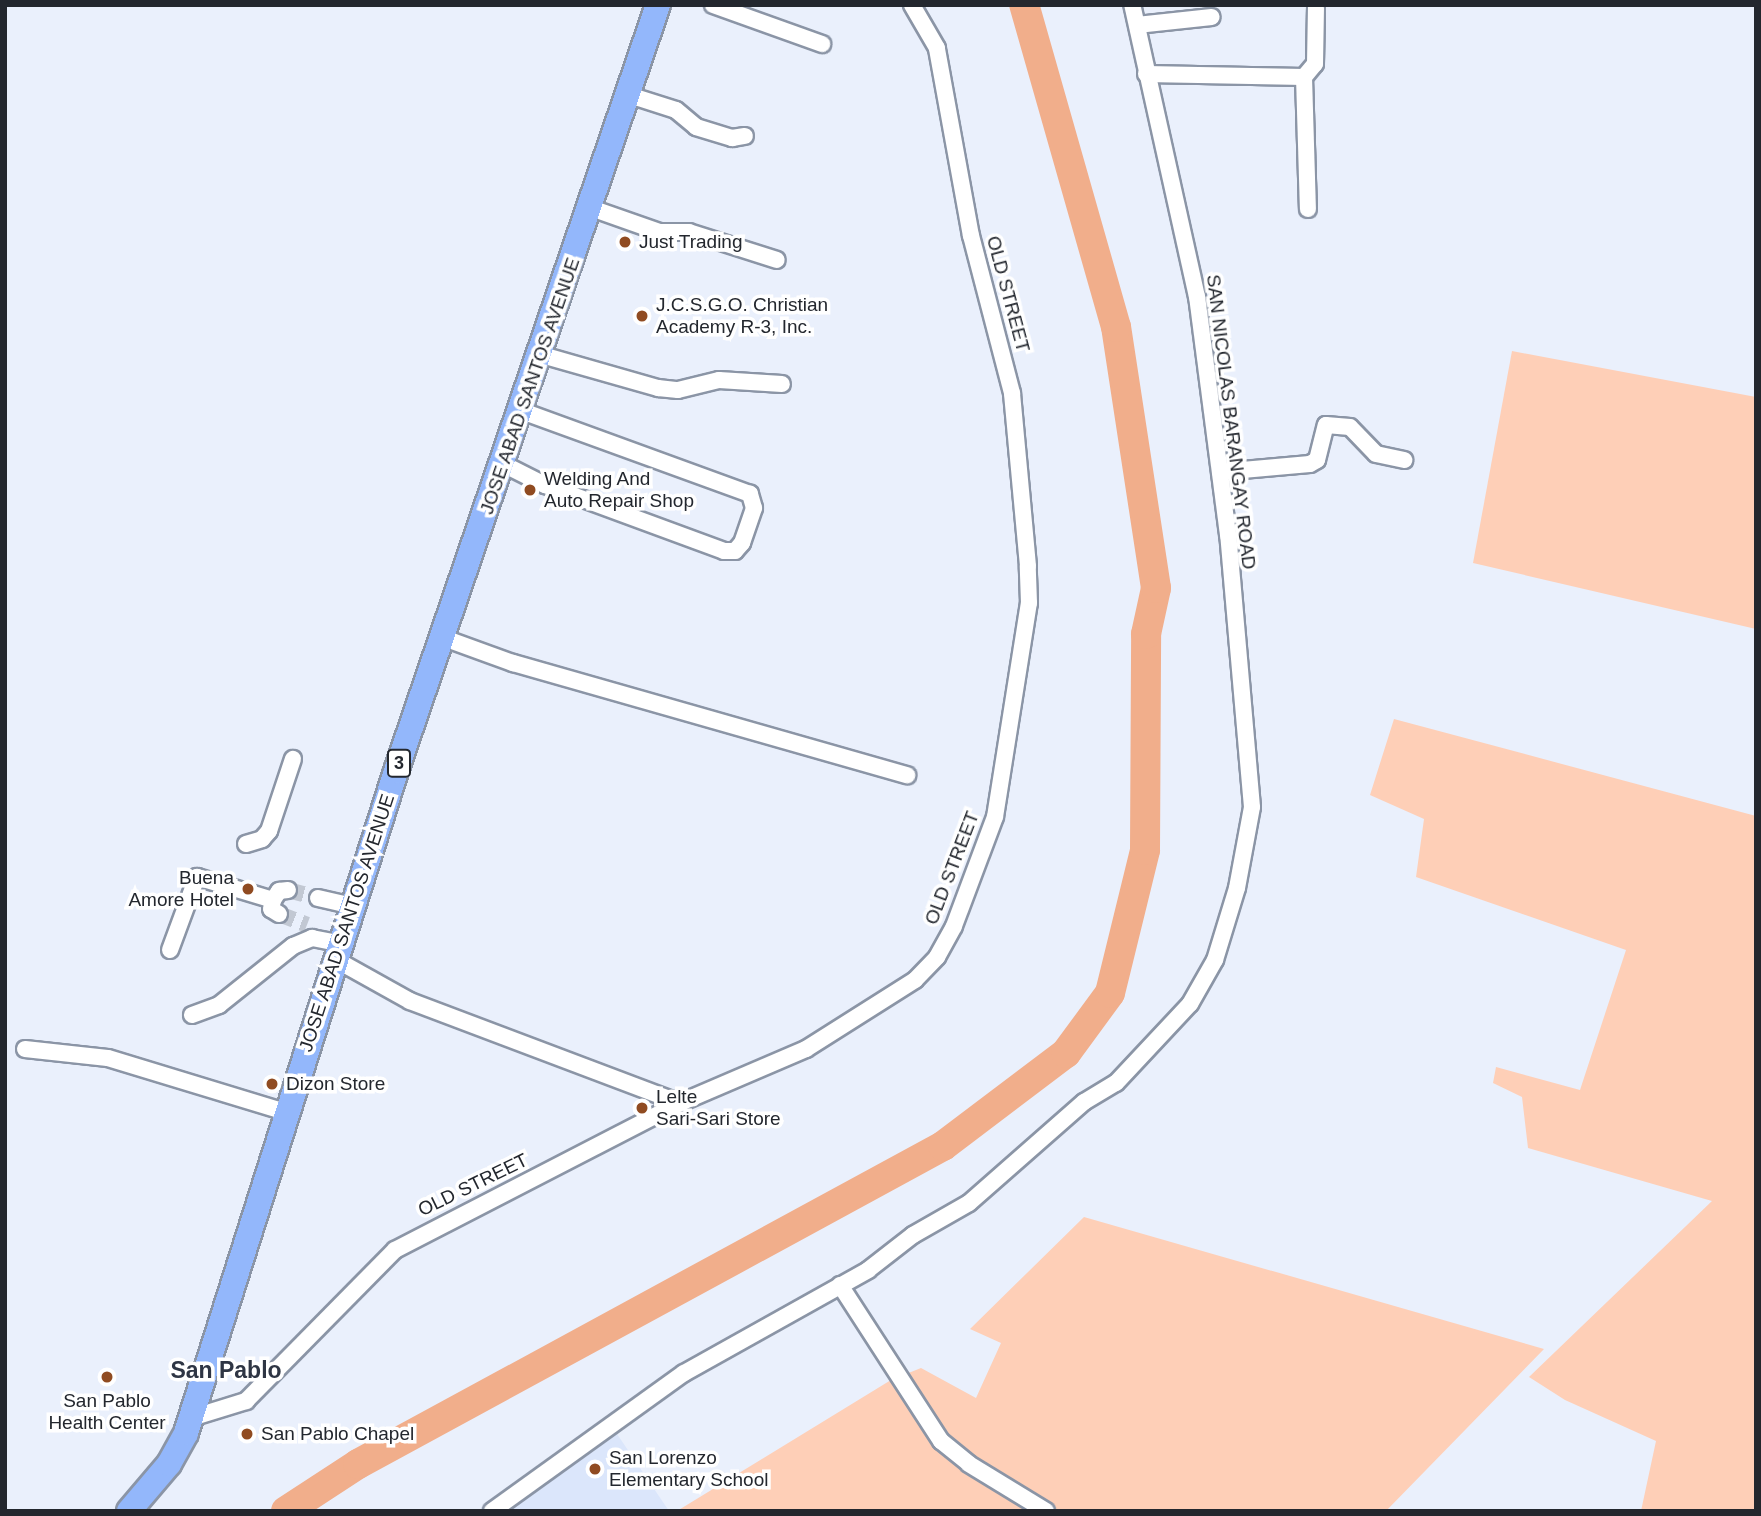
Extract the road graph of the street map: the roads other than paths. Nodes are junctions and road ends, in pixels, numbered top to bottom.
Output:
1 (658, 5) edge
2 (713, 5) edge
3 (912, 5) edge
4 (1132, 5) edge
5 (1316, 8) dead end
6 (1212, 17) dead end
7 (1137, 25) junction
8 (822, 44) dead end
9 (1146, 74) junction
10 (1304, 77) junction
11 (629, 95) junction
12 (745, 136) dead end
13 (591, 208) junction
14 (1308, 209) dead end
15 (777, 260) dead end
16 (542, 355) junction
17 (782, 384) dead end
18 (522, 411) junction
19 (1404, 460) dead end
20 (503, 464) junction
21 (1220, 472) junction
22 (441, 637) junction
23 (293, 759) dead end
24 (907, 775) dead end
25 (246, 844) dead end
26 (288, 890) dead end
27 (318, 898) tunnel mouth
28 (354, 906) junction
29 (307, 925) tunnel mouth
30 (341, 948) junction
31 (170, 950) dead end
32 (192, 1014) dead end
33 (25, 1049) dead end
34 (680, 1102) junction
35 (286, 1112) junction
36 (840, 1284) junction
37 (191, 1418) junction
38 (129, 1511) edge
39 (492, 1511) edge
40 (1046, 1511) edge

1 - 11 highway, JOSE ABAD SANTOS AVENUE / 3
2 - 8 street
3 - 34 street, OLD STREET
4 - 7 street, SAN NICOLAS BARANGAY ROAD
5 - 10 street
6 - 7 street
7 - 9 street, SAN NICOLAS BARANGAY ROAD
9 - 10 street
9 - 21 street, SAN NICOLAS BARANGAY ROAD
10 - 14 street
11 - 12 street
11 - 13 highway, JOSE ABAD SANTOS AVENUE / 3
13 - 15 street
13 - 16 highway, JOSE ABAD SANTOS AVENUE / 3
16 - 17 street
16 - 18 highway, JOSE ABAD SANTOS AVENUE / 3
18 - 20 highway, JOSE ABAD SANTOS AVENUE / 3
18 - 20 street
19 - 21 street
20 - 22 highway, JOSE ABAD SANTOS AVENUE / 3
21 - 36 street, SAN NICOLAS BARANGAY ROAD
22 - 24 street
22 - 28 highway, JOSE ABAD SANTOS AVENUE / 3
23 - 25 street
26 - 31 street
27 - 28 street
28 - 30 highway, JOSE ABAD SANTOS AVENUE / 3
29 - 30 street
30 - 32 street
30 - 34 street
30 - 35 highway, JOSE ABAD SANTOS AVENUE / 3
33 - 35 street
34 - 37 street, OLD STREET
35 - 37 highway, JOSE ABAD SANTOS AVENUE / 3
36 - 39 street, SAN NICOLAS BARANGAY ROAD
36 - 40 street
37 - 38 highway, JOSE ABAD SANTOS AVENUE / 3

